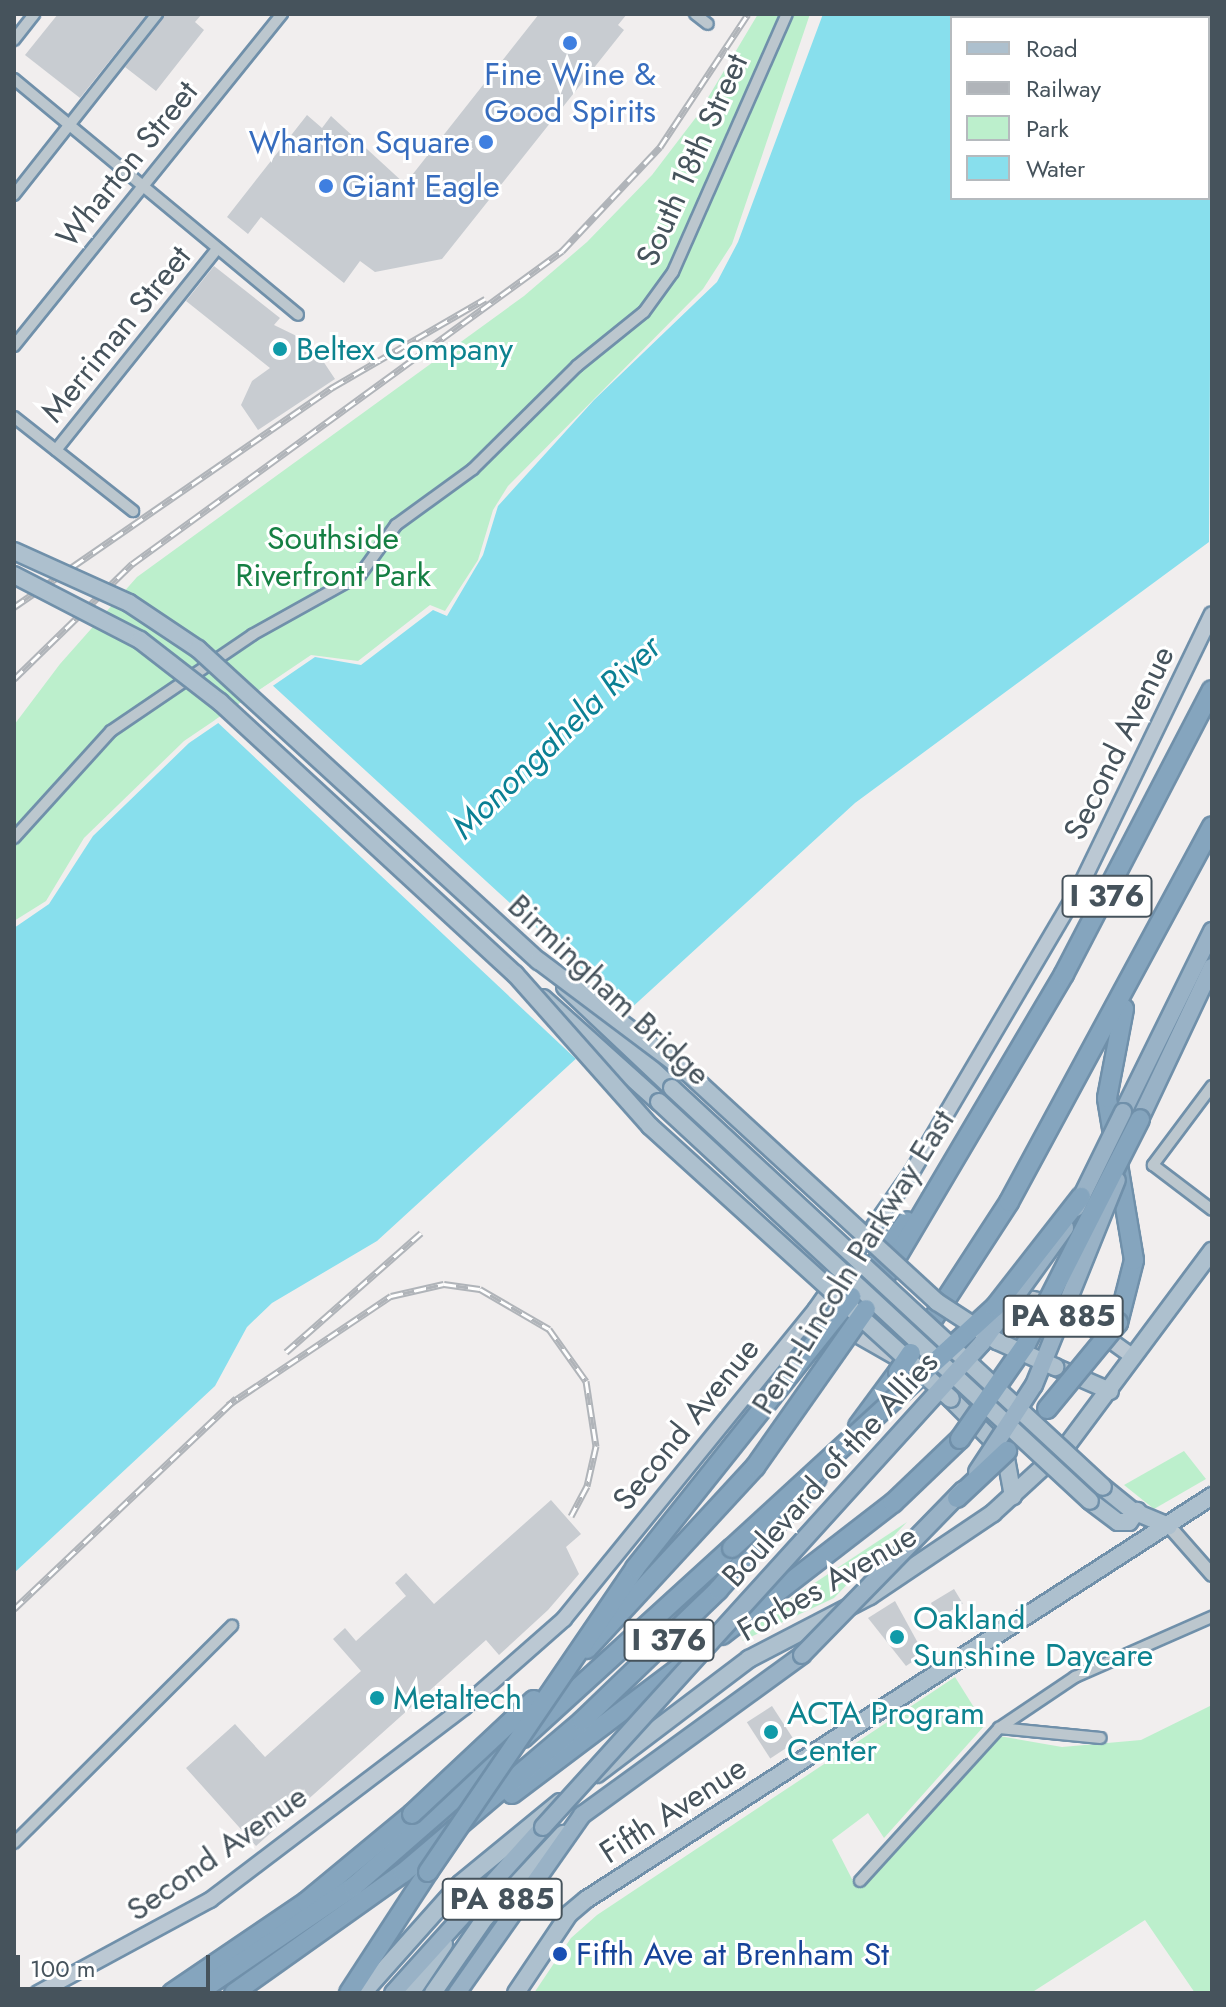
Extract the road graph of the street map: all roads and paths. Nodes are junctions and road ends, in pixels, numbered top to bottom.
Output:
1 (34, 14) edge
2 (157, 14) edge
3 (282, 14) edge
4 (695, 14) edge
5 (787, 14) edge
6 (708, 24) dead end
7 (14, 40) edge
8 (14, 79) edge
9 (70, 124) junction
10 (142, 186) junction
11 (14, 195) edge
12 (217, 249) junction
13 (298, 315) dead end
14 (14, 346) edge
15 (14, 417) edge
16 (56, 450) junction
17 (133, 511) dead end
18 (14, 551) edge
19 (14, 575) edge
20 (1212, 614) edge
21 (1212, 690) edge
22 (1212, 826) edge
23 (14, 838) edge
24 (1212, 931) edge
25 (539, 961) junction
26 (1212, 967) edge
27 (1137, 969) junction
28 (515, 974) junction
29 (1212, 1086) edge
30 (1131, 1116) junction
31 (1081, 1197) junction
32 (1212, 1210) edge
33 (1212, 1251) edge
34 (859, 1303) junction
35 (815, 1310) junction
36 (1132, 1356) junction
37 (1110, 1391) junction
38 (1013, 1496) junction
39 (1212, 1496) edge
40 (957, 1498) junction
41 (1137, 1511) junction
42 (1169, 1526) junction
43 (1212, 1575) edge
44 (1212, 1617) edge
45 (232, 1626) dead end
46 (999, 1728) junction
47 (1101, 1738) dead end
48 (582, 1815) junction
49 (418, 1820) junction
50 (14, 1843) edge
51 (403, 1873) junction
52 (860, 1881) dead end
53 (487, 1889) junction
54 (38, 1993) edge
55 (172, 1993) edge
56 (197, 1993) edge
57 (234, 1993) edge
58 (349, 1993) edge
59 (363, 1993) edge
60 (393, 1993) edge
61 (411, 1993) edge
62 (433, 1993) edge
63 (457, 1993) edge
64 (516, 1993) edge

1 - 7 street
2 - 9 street
3 - 10 street, Wharton Street
4 - 6 street
5 - 23 street, South 18th Street
8 - 9 street
9 - 10 street
9 - 11 street
10 - 12 street
10 - 14 street, Wharton Street
12 - 13 street
12 - 16 street, Merriman Street
15 - 16 street
16 - 17 street
18 - 25 main road, Birmingham Bridge, bridge
19 - 28 main road, Birmingham Bridge, bridge
20 - 35 main road, Second Avenue
21 - 34 highway, Penn-Lincoln Parkway East / I 376
22 - 27 highway, I 376
24 - 30 highway, Boulevard of the Allies / PA 885
25 - 37 main road, bridge
25 - 41 main road, Birmingham Bridge, bridge
26 - 30 highway, Boulevard of the Allies / PA 885
27 - 40 highway, bridge
27 - 51 highway, I 376, bridge
28 - 38 main road, bridge
28 - 41 main road, Birmingham Bridge, bridge
29 - 32 street
30 - 31 highway, Boulevard of the Allies / PA 885, bridge
30 - 40 highway, Boulevard of the Allies / PA 885, bridge
30 - 51 highway, bridge
31 - 49 highway, bridge
31 - 53 highway, Boulevard of the Allies / PA 885, bridge
33 - 36 main road, Forbes Avenue
34 - 49 highway, Penn-Lincoln Parkway East / I 376, bridge
34 - 58 highway, bridge
35 - 36 main road
35 - 54 main road, Second Avenue
36 - 37 main road, Forbes Avenue
37 - 38 main road, Forbes Avenue
38 - 59 main road, Forbes Avenue
39 - 42 main road, Fifth Avenue
40 - 48 highway, Boulevard of the Allies / PA 885, bridge
41 - 42 main road, Birmingham Bridge
42 - 43 street
42 - 64 main road, Fifth Avenue
44 - 46 street
45 - 50 street
46 - 47 street
46 - 52 street
48 - 62 main road, Boulevard of the Allies / PA 885
48 - 63 highway
49 - 55 highway, Penn-Lincoln Parkway East / I 376
49 - 56 highway
51 - 57 highway, I 376
53 - 60 highway
53 - 61 main road, Boulevard of the Allies / PA 885

